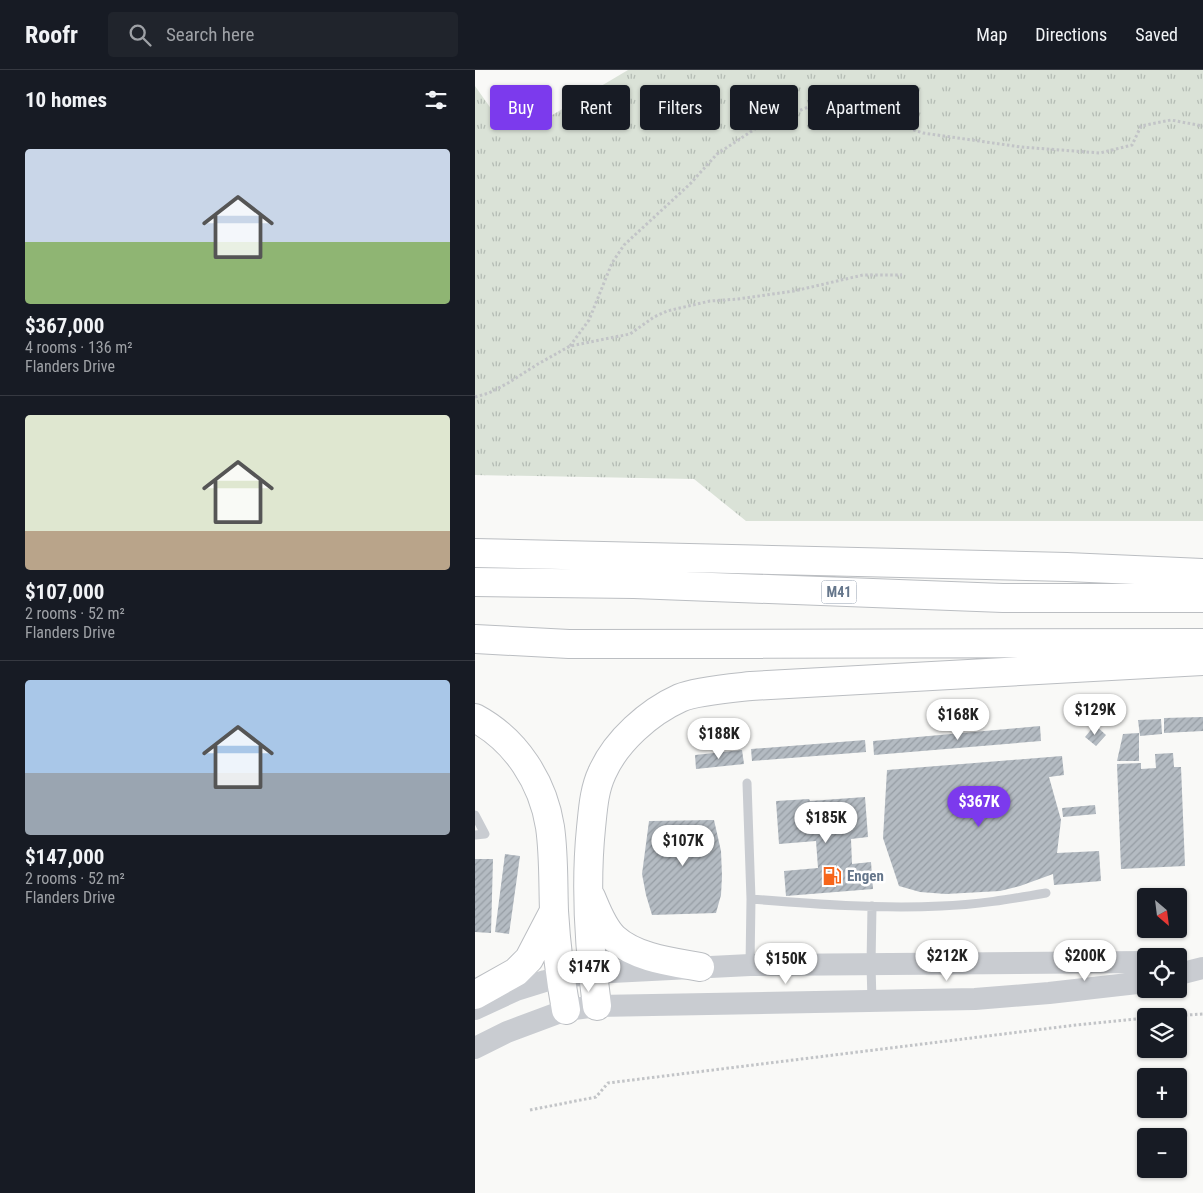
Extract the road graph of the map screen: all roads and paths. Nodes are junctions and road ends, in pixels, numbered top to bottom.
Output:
1 (1203, 126) edge
2 (902, 274) dead end
3 (570, 346) junction
4 (475, 397) edge
5 (475, 553) edge
6 (1203, 573) edge
7 (475, 582) edge
8 (1203, 598) edge
9 (475, 639) edge
10 (1203, 643) edge
11 (1203, 660) edge
12 (475, 718) edge
13 (747, 783) dead end
14 (475, 815) edge
15 (475, 835) edge
16 (587, 889) junction
17 (1046, 893) dead end
18 (751, 899) junction
19 (872, 906) junction
20 (554, 911) junction
21 (1137, 962) edge
22 (1187, 963) edge
23 (1203, 964) edge
24 (750, 965) junction
25 (871, 965) junction
26 (701, 967) junction
27 (1203, 968) edge
28 (1187, 972) edge
29 (593, 973) junction
30 (560, 978) junction
31 (1137, 983) edge
32 (475, 995) edge
33 (872, 1002) junction
34 (597, 1006) junction
35 (475, 1009) edge
36 (566, 1010) junction
37 (1203, 1014) edge
38 (1187, 1015) edge
39 (1137, 1019) edge
40 (475, 1048) edge
41 (530, 1110) dead end

1 - 3 path
2 - 3 path
3 - 4 path
5 - 6 highway
7 - 8 highway, M41
9 - 10 highway
11 - 16 highway
12 - 20 highway
13 - 18 lane
14 - 15 lane
16 - 26 highway
16 - 29 highway
17 - 19 lane
18 - 19 lane
18 - 24 lane
19 - 25 lane
20 - 30 highway
20 - 32 highway
21 - 25 street
22 - 23 street
24 - 25 street
24 - 26 street
25 - 33 lane
26 - 29 street
27 - 28 street
29 - 30 street
29 - 34 highway
30 - 35 street
30 - 36 highway
31 - 33 street
33 - 34 street
34 - 36 street
36 - 40 street
37 - 38 path
39 - 41 path

